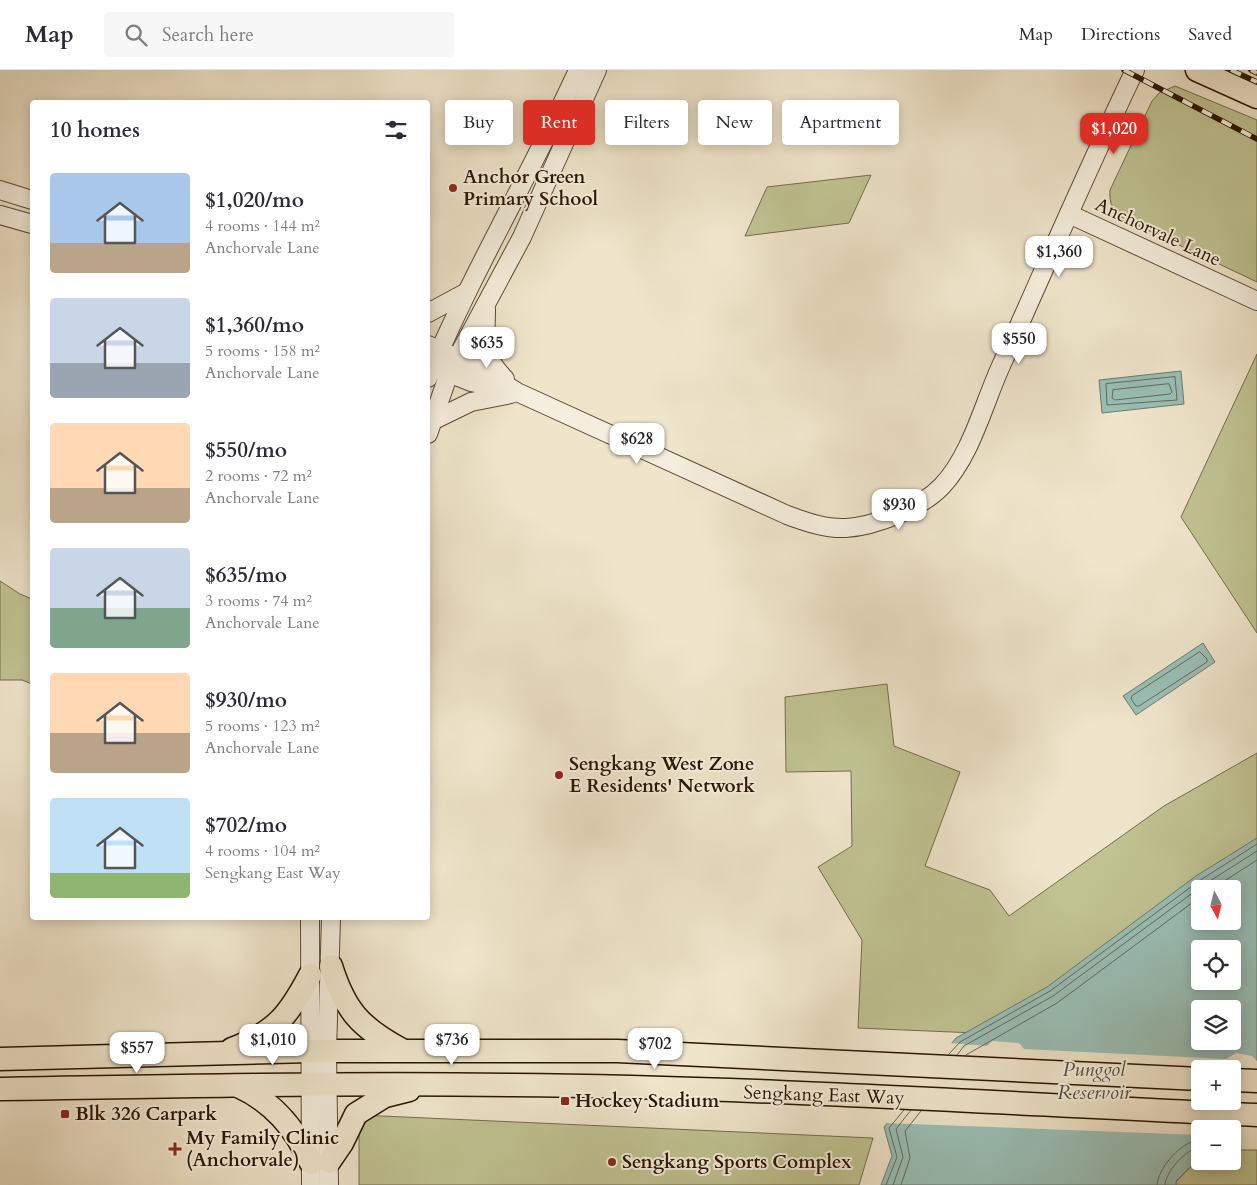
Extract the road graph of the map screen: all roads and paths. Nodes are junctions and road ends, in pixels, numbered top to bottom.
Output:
1 (578, 70) edge
2 (597, 70) edge
3 (1134, 70) edge
4 (1197, 70) edge
5 (1257, 97) edge
6 (0, 190) edge
7 (30, 199) edge
8 (1069, 214) junction
9 (0, 215) edge
10 (30, 223) edge
11 (467, 292) junction
12 (1257, 301) edge
13 (486, 308) junction
14 (430, 312) edge
15 (431, 361) edge
16 (453, 366) junction
17 (517, 392) junction
18 (430, 428) edge
19 (310, 920) edge
20 (331, 920) edge
21 (331, 966) junction
22 (310, 975) junction
23 (318, 1051) junction
24 (403, 1051) junction
25 (220, 1053) junction
26 (0, 1059) edge
27 (1191, 1079) edge
28 (1241, 1081) edge
29 (1257, 1082) edge
30 (319, 1083) junction
31 (236, 1085) junction
32 (429, 1085) junction
33 (0, 1089) edge
34 (1257, 1115) edge
35 (320, 1163) junction
36 (311, 1185) edge
37 (329, 1185) edge

1 - 11 street
2 - 13 street
3 - 8 street, Anchorvale Lane
4 - 5 main road
6 - 7 street
8 - 12 street, Anchorvale Lane
8 - 17 street, Anchorvale Lane
9 - 10 street
11 - 14 street
11 - 15 street
13 - 16 street
13 - 17 street
15 - 16 street, Anchorvale Lane
16 - 17 street, Anchorvale Lane
16 - 18 street
17 - 18 street
19 - 22 street
20 - 21 street
21 - 23 street
21 - 24 main road
22 - 23 street
22 - 25 main road
23 - 24 main road, Sengkang East Way
23 - 25 main road, Sengkang East Way
23 - 30 street
24 - 27 main road, Sengkang East Way
25 - 26 main road, Sengkang East Way
28 - 29 main road
30 - 31 main road, Sengkang East Way
30 - 32 main road, Sengkang East Way
30 - 35 street
31 - 33 main road, Sengkang East Way
31 - 35 main road
32 - 34 main road, Sengkang East Way
32 - 35 main road
35 - 36 street
35 - 37 street

